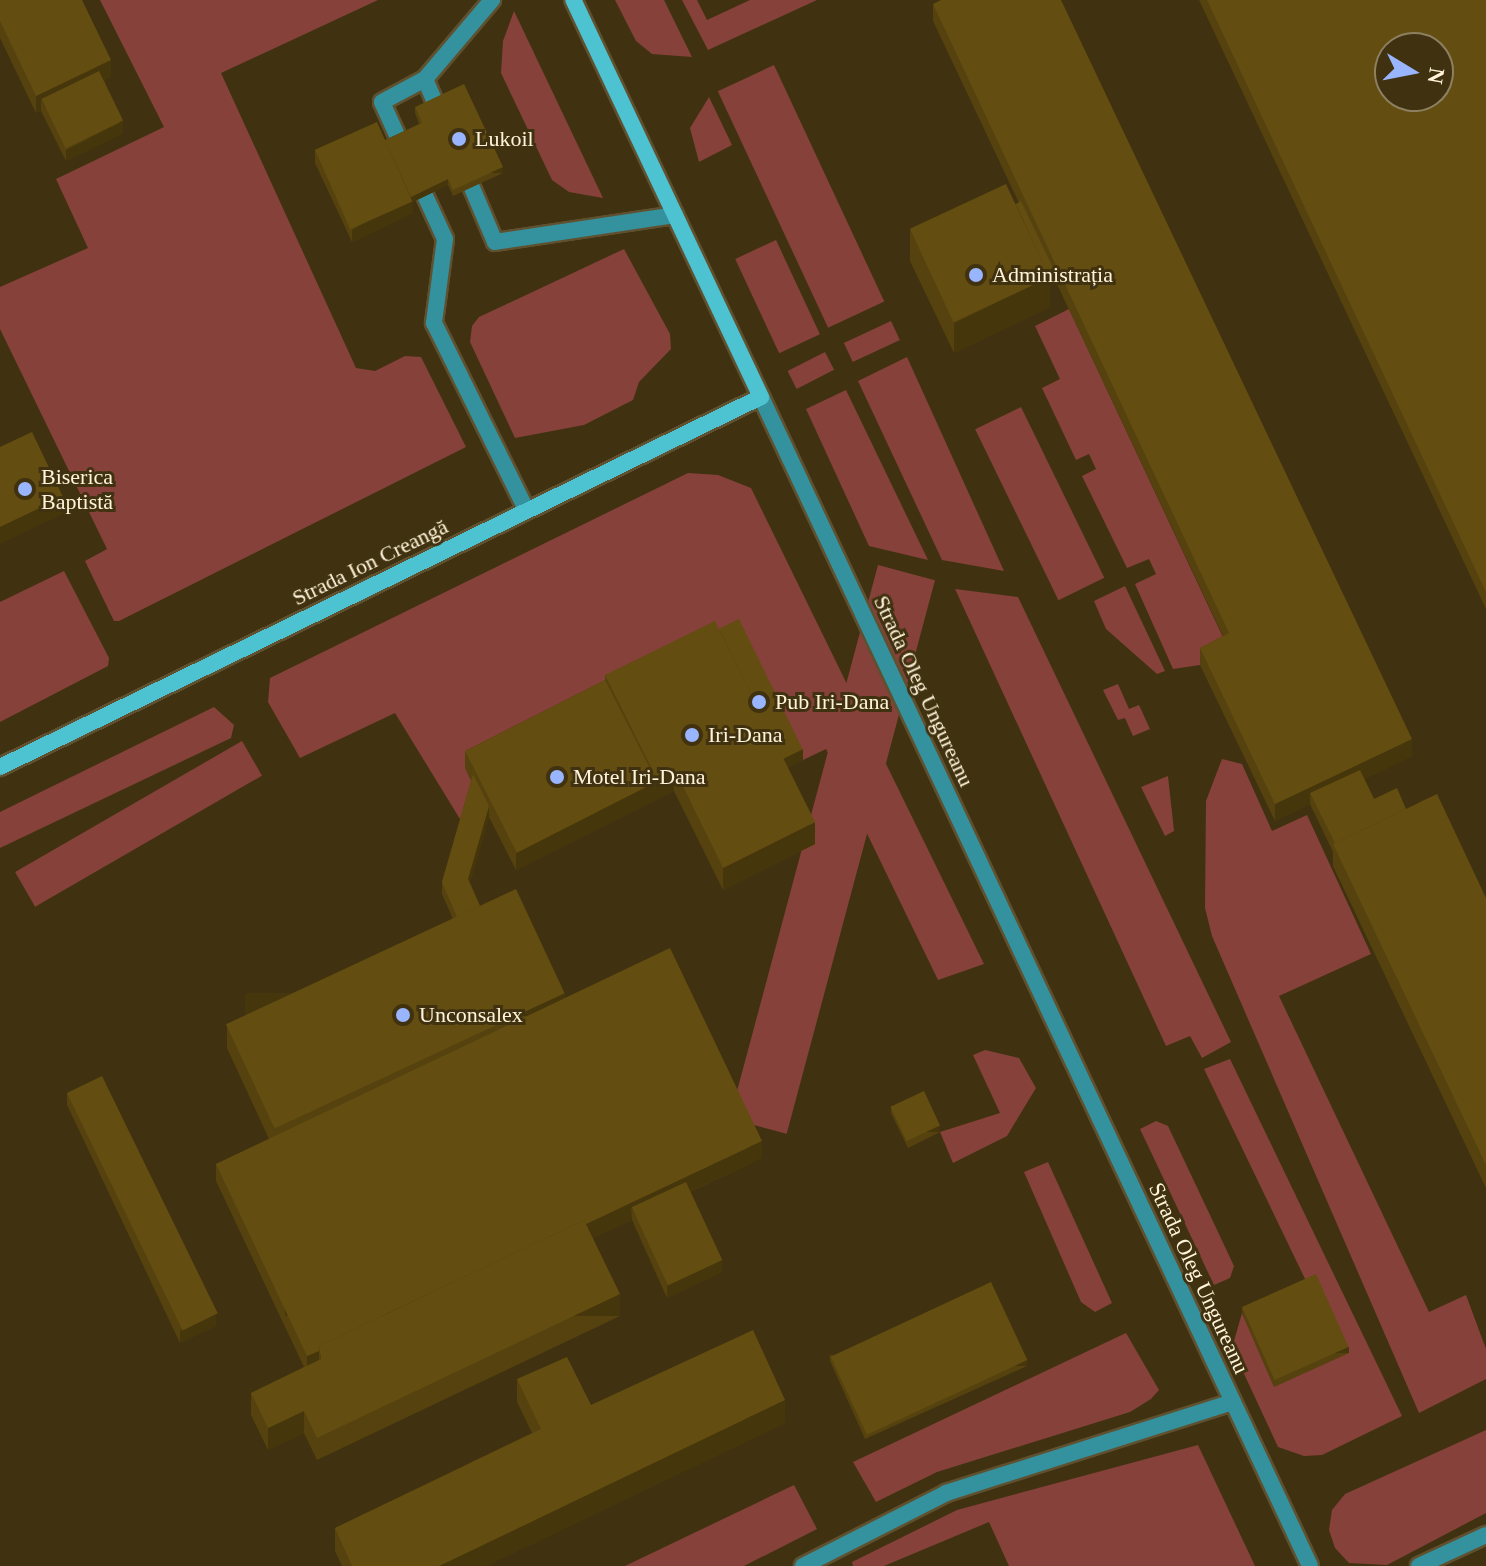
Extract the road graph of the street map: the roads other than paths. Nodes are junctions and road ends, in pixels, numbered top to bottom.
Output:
1 (492, 0) edge
2 (573, 0) edge
3 (425, 79) junction
4 (675, 215) junction
5 (761, 397) junction
6 (526, 509) junction
7 (0, 767) edge
8 (1233, 1402) junction
9 (1486, 1535) edge
10 (803, 1566) edge
11 (1310, 1566) edge
12 (1419, 1566) edge

1 - 3 street
2 - 4 street, Strada Oleg Ungureanu
3 - 4 street
3 - 6 street
4 - 5 street, Strada Oleg Ungureanu
5 - 6 street, Strada Ion Creangă
5 - 8 street, Strada Oleg Ungureanu
6 - 7 street, Strada Ion Creangă
8 - 10 street, Strada Oleg Ungureanu
8 - 11 street, Strada Oleg Ungureanu
9 - 12 street

